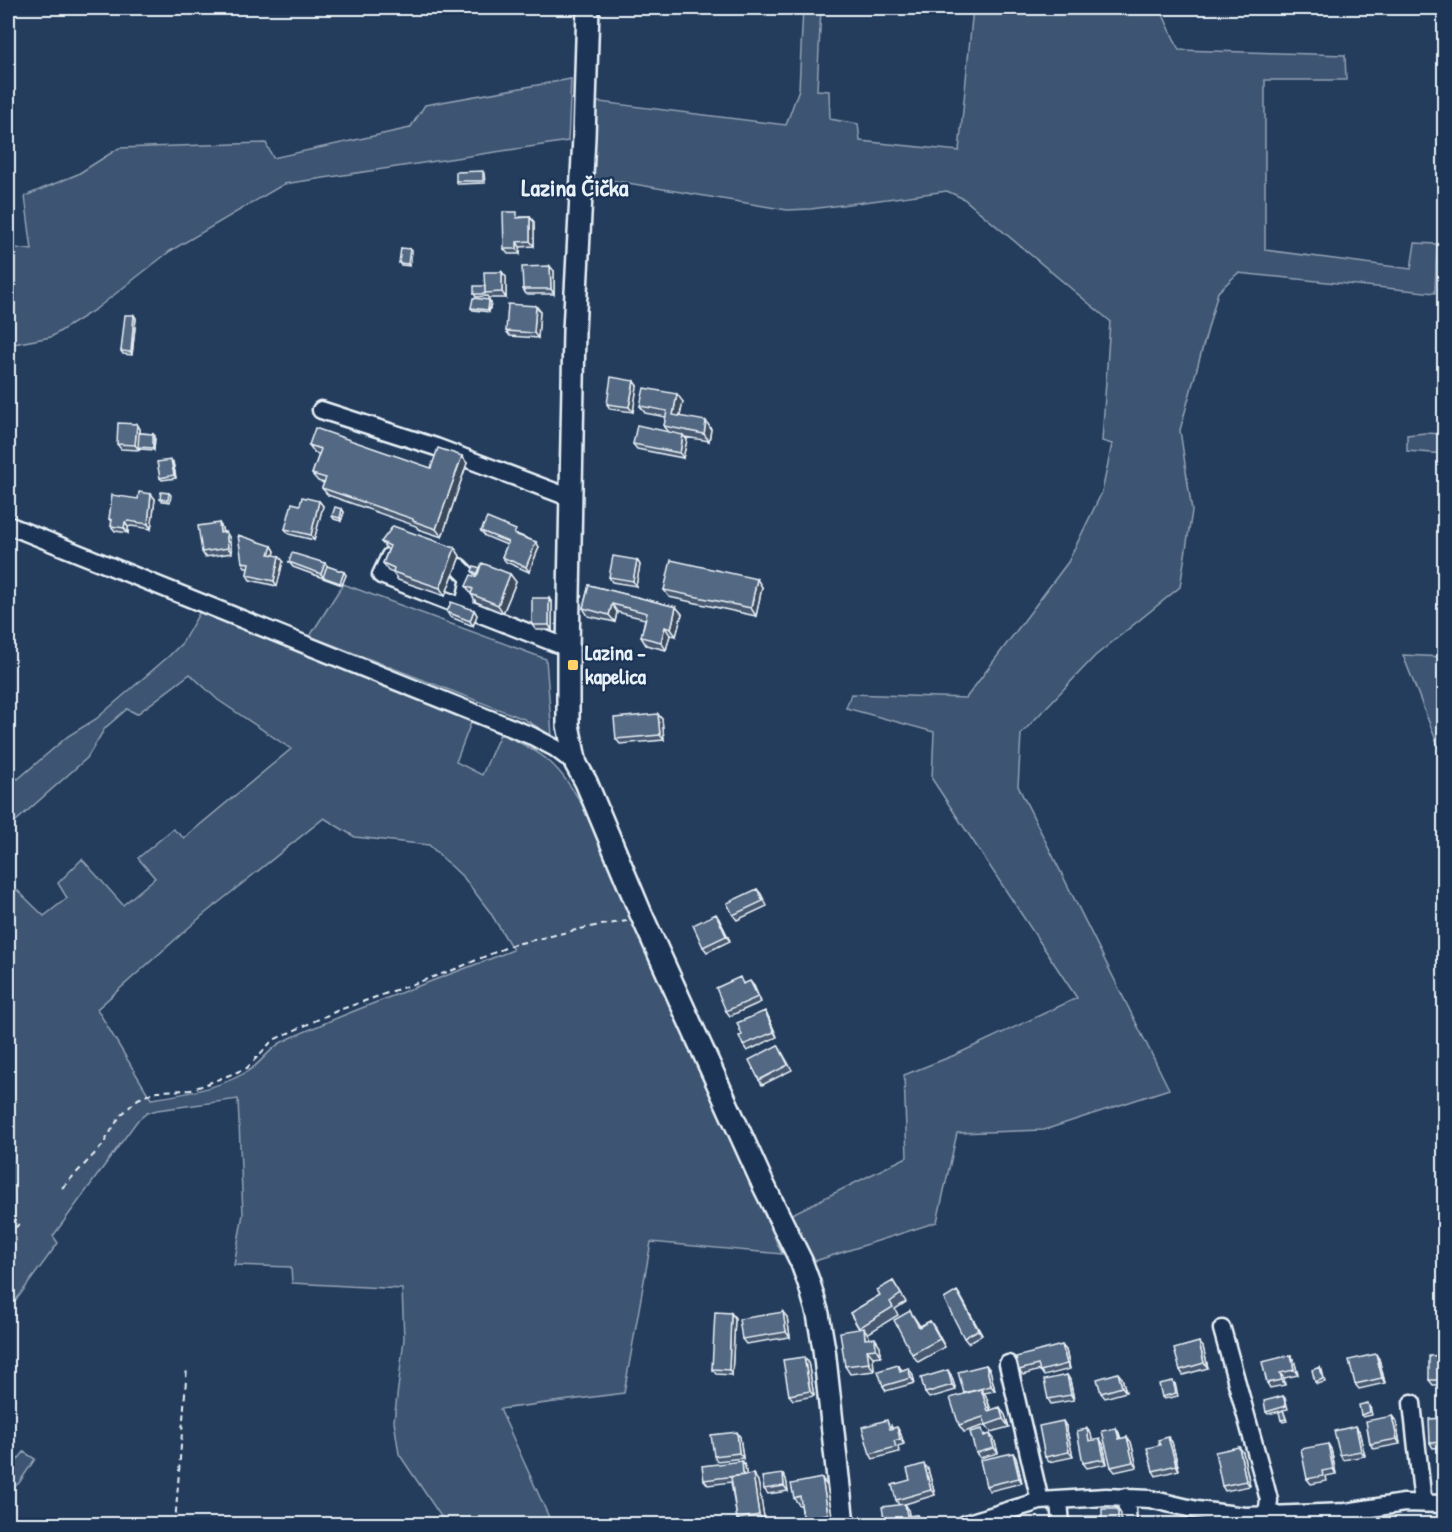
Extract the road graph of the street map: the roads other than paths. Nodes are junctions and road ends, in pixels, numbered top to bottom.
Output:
1 (588, 8) edge
2 (321, 410) dead end
3 (571, 498) junction
4 (8, 525) edge
5 (390, 556) edge
6 (459, 567) dead end
7 (464, 606) junction
8 (568, 648) junction
9 (576, 764) junction
10 (1222, 1329) dead end
11 (1008, 1364) dead end
12 (1412, 1403) dead end
13 (1126, 1497) junction
14 (1040, 1501) junction
15 (1059, 1501) junction
16 (1423, 1503) junction
17 (1444, 1504) edge
18 (1267, 1516) junction
19 (1246, 1520) edge
20 (843, 1524) edge
21 (965, 1524) edge
22 (1060, 1524) edge
23 (1128, 1524) edge

1 - 3 main road
2 - 3 street
3 - 8 main road
4 - 9 street
5 - 7 street
6 - 7 street
7 - 8 street
8 - 9 main road
9 - 20 main road
10 - 18 street
11 - 14 street
12 - 16 street
13 - 15 street
13 - 19 street
13 - 23 street
14 - 15 street
14 - 21 street
15 - 22 street
16 - 17 street
16 - 18 street
18 - 19 street

